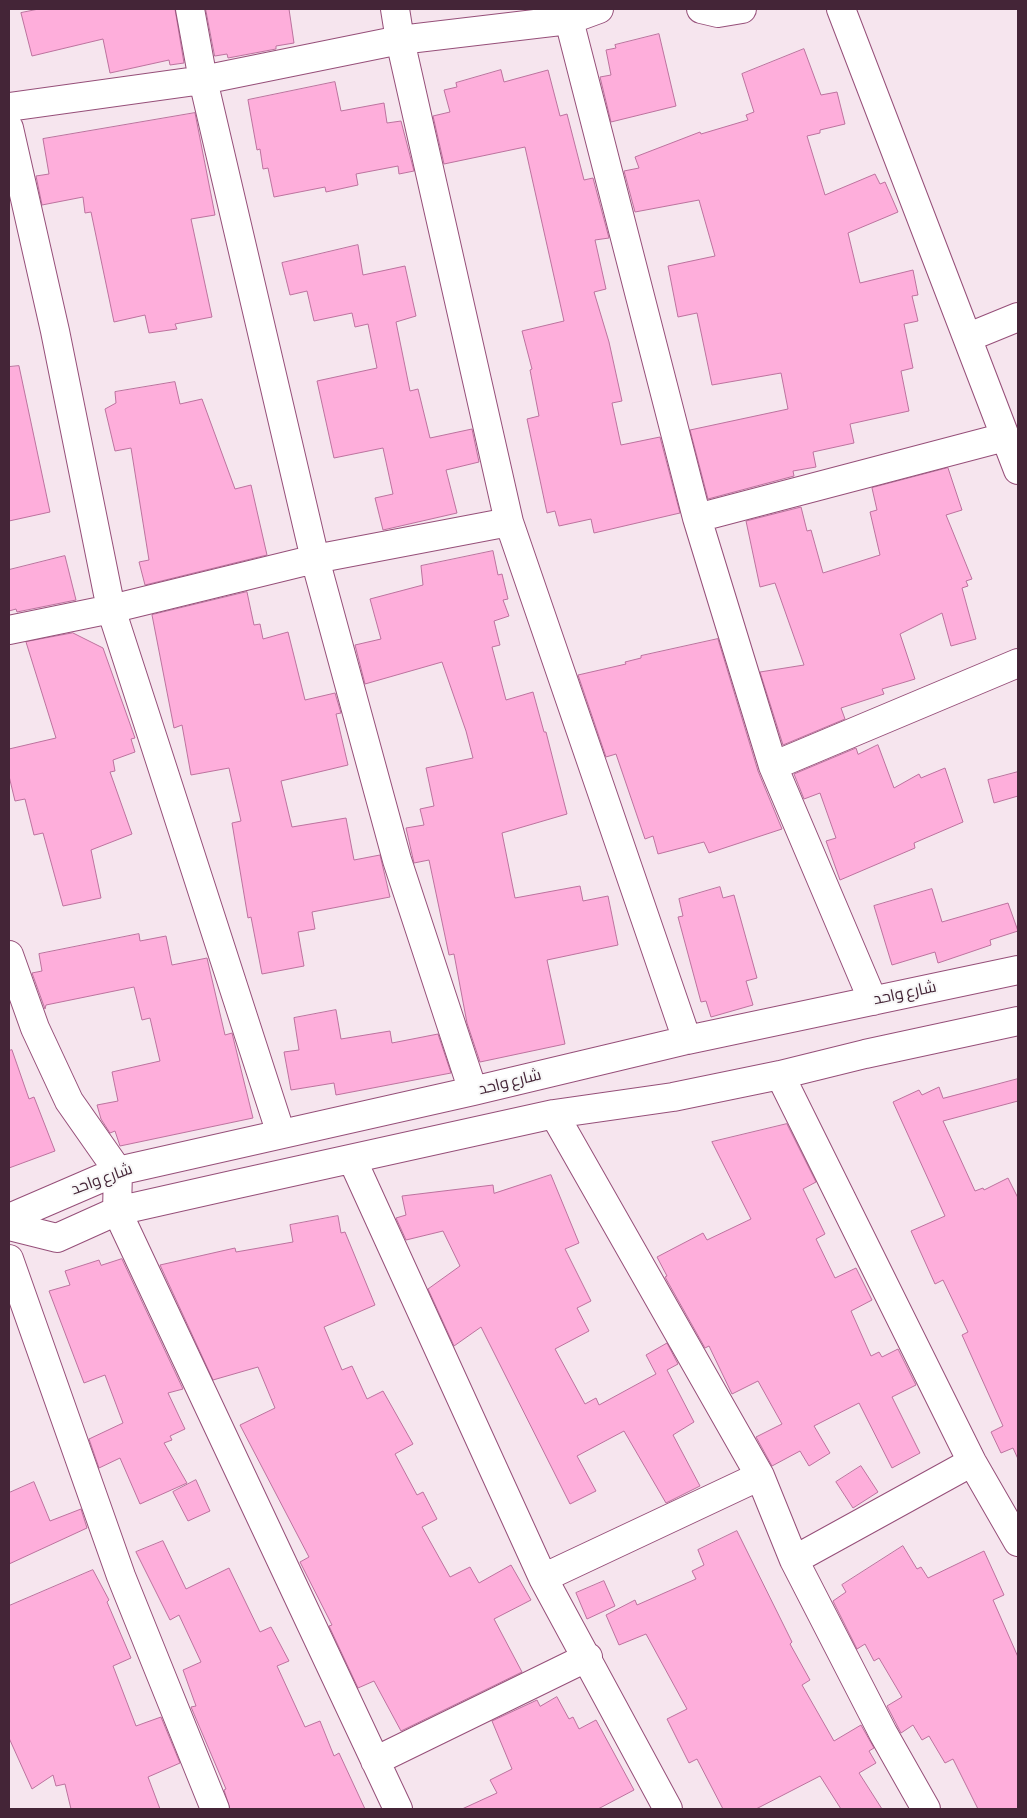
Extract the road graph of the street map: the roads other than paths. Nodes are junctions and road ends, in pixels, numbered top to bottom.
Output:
1 (190, 9) edge
2 (395, 9) edge
3 (599, 9) edge
4 (700, 9) edge
5 (742, 9) edge
6 (841, 9) edge
7 (569, 20) junction
8 (400, 40) junction
9 (203, 80) junction
10 (9, 107) edge
11 (9, 128) edge
12 (1018, 317) edge
13 (969, 338) junction
14 (1005, 436) junction
15 (1018, 470) edge
16 (697, 518) junction
17 (509, 522) junction
18 (314, 559) junction
19 (111, 609) junction
20 (9, 630) edge
21 (1018, 663) edge
22 (773, 766) junction
23 (9, 955) edge
24 (1018, 970) edge
25 (873, 1001) junction
26 (1018, 1021) edge
27 (687, 1040) junction
28 (780, 1075) junction
29 (473, 1091) junction
30 (554, 1114) junction
31 (281, 1134) junction
32 (352, 1159) junction
33 (118, 1171) junction
34 (117, 1211) junction
35 (9, 1218) edge
36 (9, 1226) edge
37 (9, 1259) edge
38 (972, 1462) junction
39 (760, 1476) junction
40 (1015, 1529) edge
41 (794, 1560) junction
42 (543, 1578) junction
43 (588, 1657) junction
44 (375, 1761) junction
45 (215, 1809) edge
46 (398, 1809) edge
47 (668, 1809) edge
48 (926, 1809) edge

1 - 9 street
2 - 8 street
3 - 7 street
4 - 5 street
6 - 13 street
7 - 8 street
7 - 16 street
8 - 9 street
8 - 17 street
9 - 10 street
9 - 18 street
11 - 19 street
12 - 13 street
13 - 14 street
14 - 15 street
14 - 16 street
16 - 22 street
17 - 18 street
17 - 27 street
18 - 19 street
18 - 29 street
19 - 20 street
19 - 31 street
21 - 22 street
22 - 25 street
23 - 33 street
24 - 25 street, شارع واحد
25 - 27 street, شارع واحد
26 - 28 street
27 - 29 street, شارع واحد
28 - 30 street
28 - 38 street
29 - 31 street, شارع واحد
30 - 32 street
30 - 39 street
31 - 33 street, شارع واحد
32 - 34 street
32 - 42 street
33 - 34 street
33 - 35 street, شارع واحد
34 - 36 street
34 - 44 street
37 - 45 street
38 - 40 street
38 - 41 street
39 - 41 street
39 - 42 street
41 - 48 street
42 - 43 street
43 - 44 street
43 - 47 street
44 - 46 street

